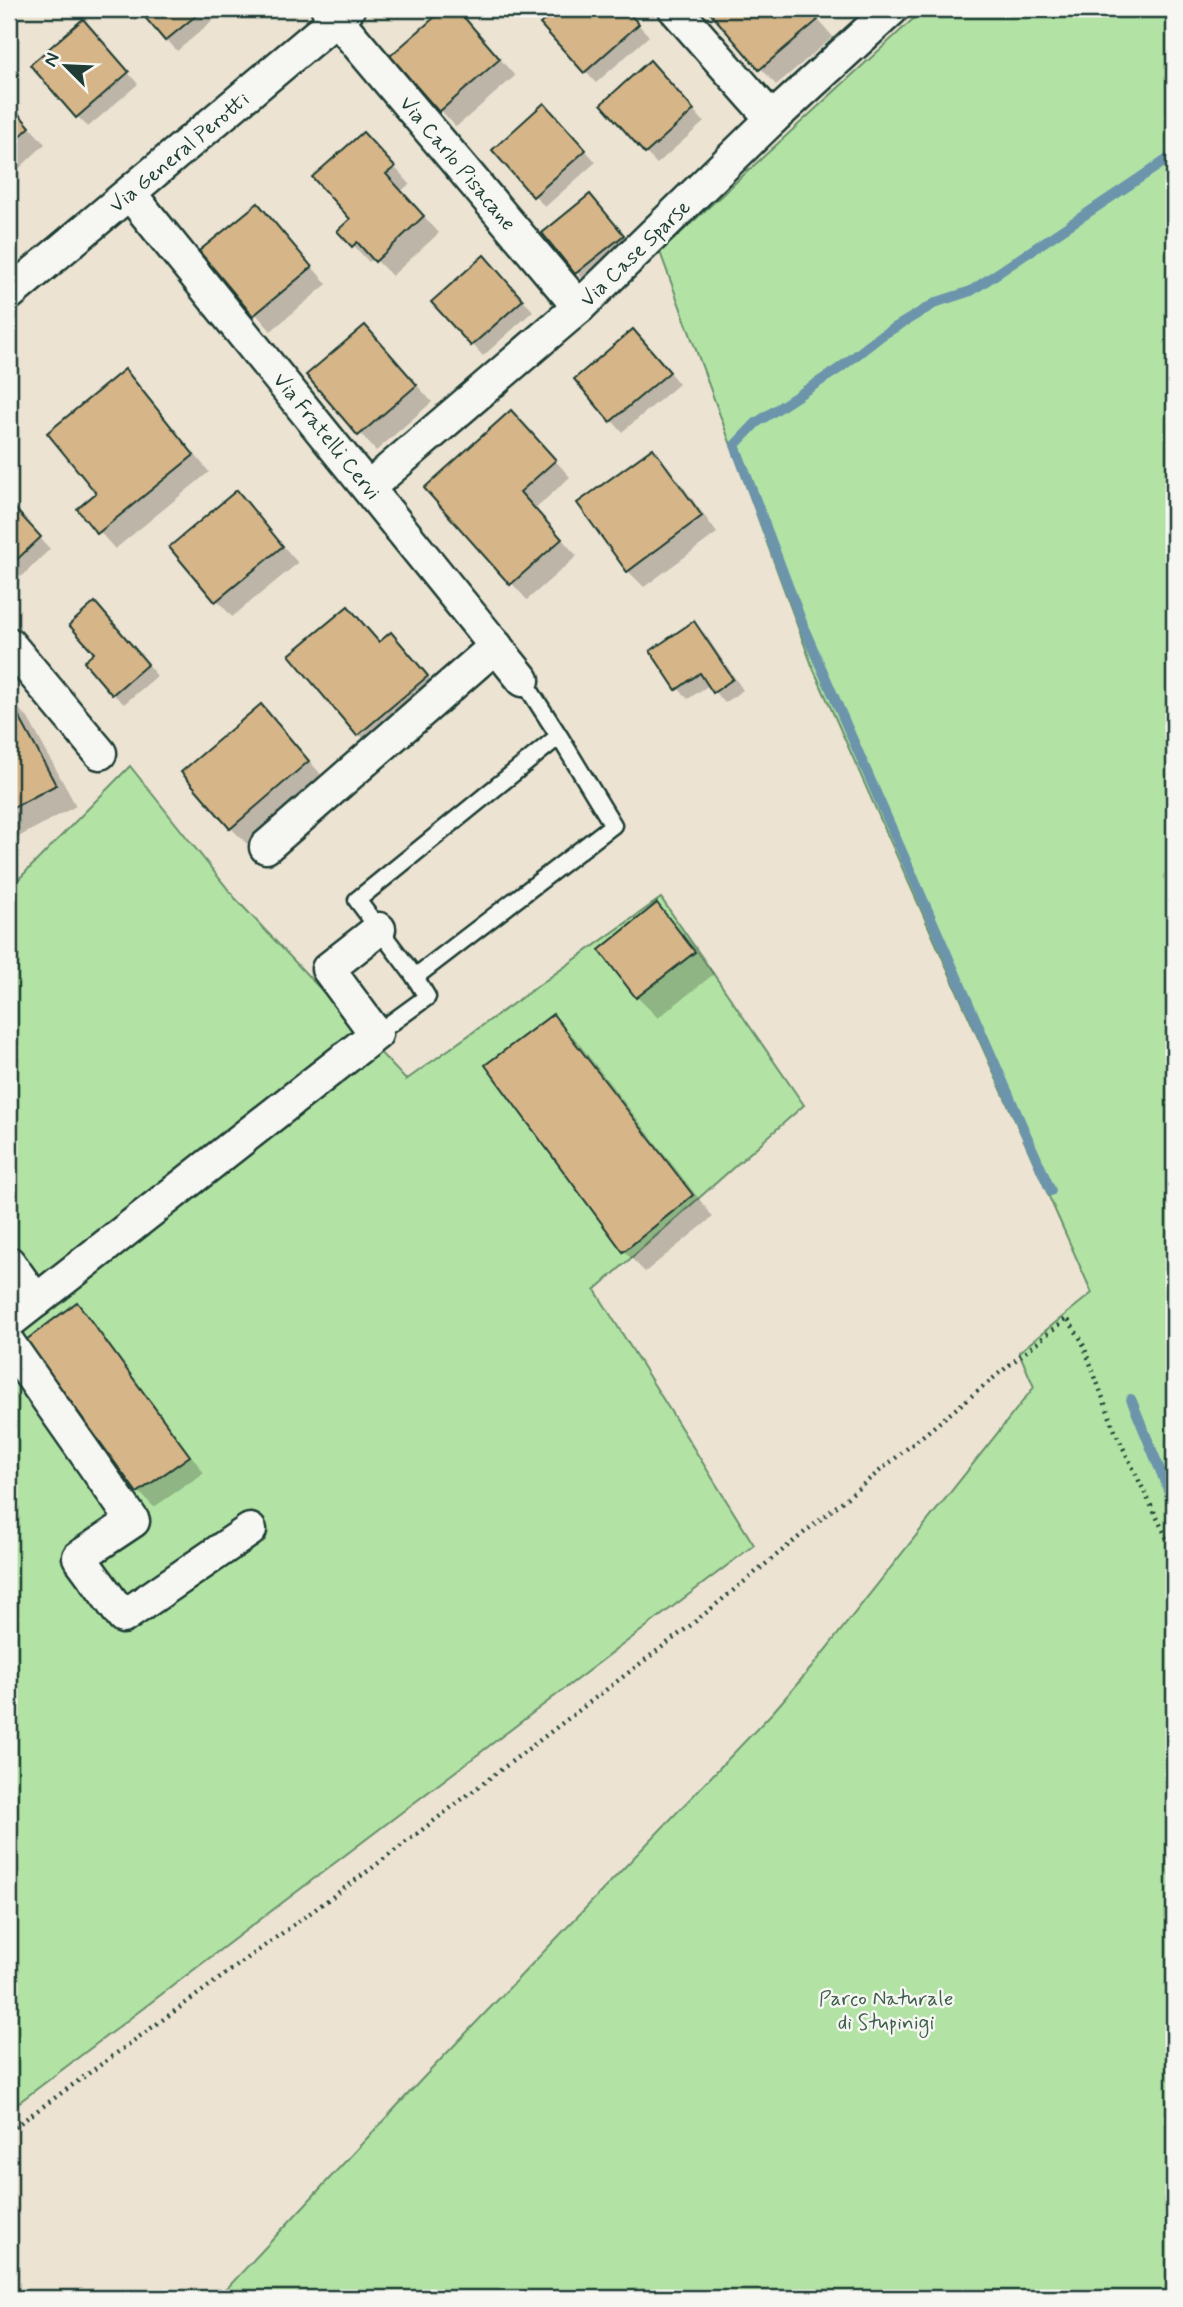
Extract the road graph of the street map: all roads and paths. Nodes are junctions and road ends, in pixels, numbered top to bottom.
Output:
1 (675, 9) edge
2 (892, 9) edge
3 (337, 12) edge
4 (772, 119) junction
5 (130, 194) junction
6 (9, 295) edge
7 (579, 307) junction
8 (369, 487) junction
9 (9, 644) edge
10 (496, 646) junction
11 (523, 680) joint
12 (559, 736) junction
13 (100, 753) dead end
14 (266, 847) dead end
15 (379, 929) junction
16 (415, 976) junction
17 (376, 1034) junction
18 (9, 1263) edge
19 (36, 1301) junction
20 (9, 1322) edge
21 (9, 1344) edge
22 (250, 1530) dead end
23 (1174, 1553) edge
24 (9, 2132) edge

1 - 4 street
2 - 4 street, Via Case Sparse
3 - 5 street, Via General Perotti
3 - 7 street, Via Carlo Pisacane
4 - 7 street, Via Case Sparse
5 - 6 street, Via General Perotti
5 - 8 street, Via Fratelli Cervi
7 - 8 street, Via Case Sparse
8 - 10 street, Via Fratelli Cervi
9 - 13 street
10 - 11 street, Via Fratelli Cervi
10 - 14 street
11 - 12 lane
12 - 15 lane
12 - 16 lane
15 - 16 lane
15 - 17 street
16 - 17 lane
17 - 19 street
18 - 19 street
19 - 20 street
21 - 22 street
23 - 24 path

